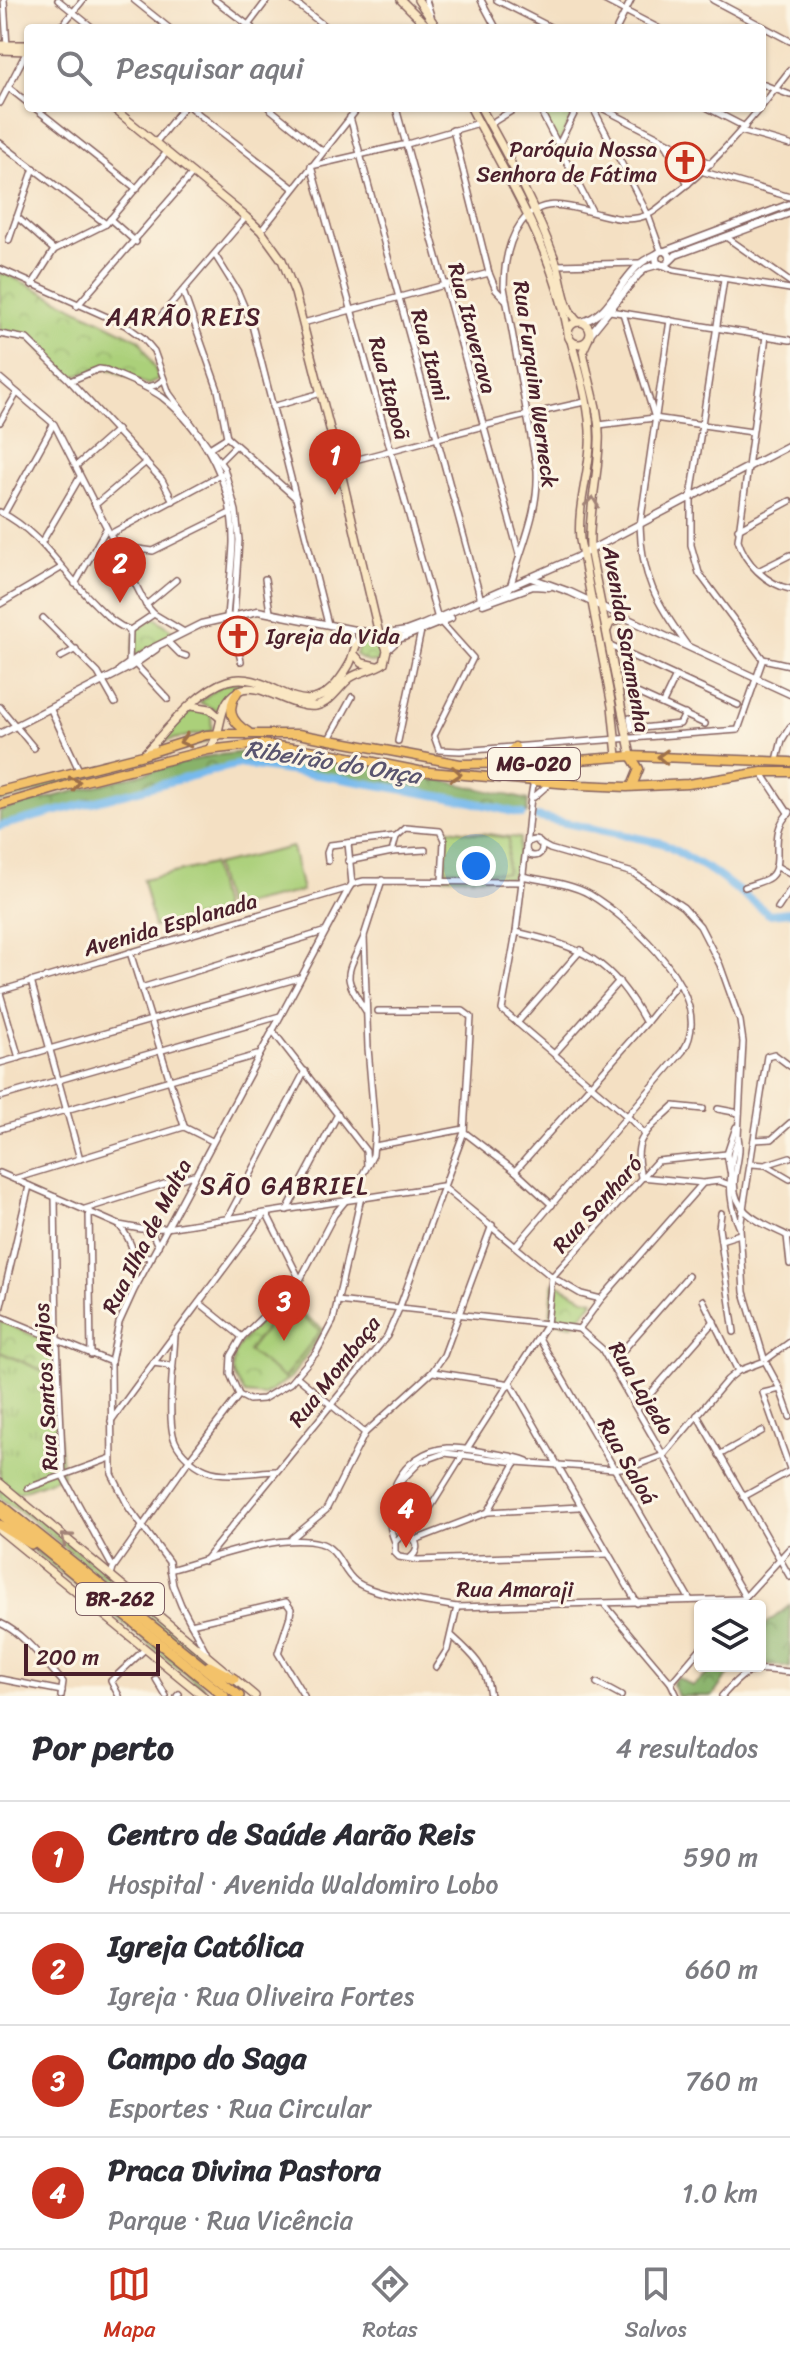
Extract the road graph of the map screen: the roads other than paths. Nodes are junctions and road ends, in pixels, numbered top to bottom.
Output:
1 (4, 0) edge
2 (58, 0) edge
3 (83, 0) edge
4 (134, 0) edge
5 (215, 0) edge
6 (267, 0) edge
7 (292, 0) edge
8 (401, 0) edge
9 (418, 0) edge
10 (426, 0) edge
11 (481, 0) edge
12 (497, 0) edge
13 (604, 0) edge
14 (631, 0) edge
15 (713, 0) edge
16 (626, 11) junction
17 (73, 12) junction
18 (63, 24) edge
19 (88, 24) edge
20 (164, 24) edge
21 (244, 24) edge
22 (250, 24) edge
23 (322, 24) edge
24 (426, 24) edge
25 (494, 24) edge
26 (544, 24) edge
27 (619, 24) edge
28 (650, 24) edge
29 (758, 24) edge
30 (766, 28) edge
31 (790, 41) edge
32 (4, 48) edge
33 (24, 49) edge
34 (24, 57) edge
35 (790, 70) edge
36 (766, 86) edge
37 (9, 88) junction
38 (775, 91) junction
39 (790, 95) edge
40 (24, 100) edge
41 (766, 101) edge
42 (0, 103) edge
43 (40, 112) edge
44 (118, 112) edge
45 (180, 112) edge
46 (196, 112) edge
47 (274, 112) edge
48 (352, 112) edge
49 (353, 112) edge
50 (397, 112) edge
51 (473, 112) edge
52 (483, 112) edge
53 (510, 112) edge
54 (541, 112) edge
55 (575, 112) edge
56 (595, 112) edge
57 (610, 112) edge
58 (715, 112) edge
59 (757, 112) edge
60 (479, 123) junction
61 (490, 124) junction
62 (743, 129) junction
63 (453, 130) junction
64 (663, 140) junction
65 (156, 142) junction
66 (0, 143) edge
67 (407, 144) junction
68 (790, 145) edge
69 (558, 146) junction
70 (322, 151) junction
71 (167, 152) junction
72 (362, 154) junction
73 (712, 164) junction
74 (311, 166) junction
75 (34, 168) junction
76 (704, 172) junction
77 (193, 173) junction
78 (688, 184) junction
79 (293, 188) junction
80 (137, 189) junction
81 (790, 197) edge
82 (790, 204) edge
83 (593, 212) junction
84 (530, 213) junction
85 (790, 213) edge
86 (648, 215) junction
87 (17, 217) junction
88 (246, 217) junction
89 (108, 221) junction
90 (261, 231) junction
91 (726, 237) junction
92 (9, 240) dead end
93 (136, 242) junction
94 (54, 250) junction
95 (661, 252) junction
96 (215, 255) junction
97 (640, 263) junction
98 (665, 263) junction
99 (557, 265) junction
100 (0, 269) edge
101 (489, 273) junction
102 (724, 279) junction
103 (790, 282) edge
104 (32, 285) junction
105 (444, 285) junction
106 (790, 289) edge
107 (183, 291) junction
108 (398, 297) junction
109 (506, 300) junction
110 (77, 306) junction
111 (353, 310) junction
112 (610, 311) junction
113 (623, 313) junction
114 (670, 320) junction
115 (580, 322) junction
116 (155, 323) dead end
117 (302, 323) junction
118 (717, 328) junction
119 (0, 334) edge
120 (569, 336) junction
121 (766, 336) junction
122 (590, 337) junction
123 (790, 340) edge
124 (0, 378) edge
125 (163, 380) junction
126 (70, 381) junction
127 (150, 388) junction
128 (17, 393) junction
129 (321, 393) junction
130 (585, 402) junction
131 (272, 407) junction
132 (526, 414) junction
133 (654, 417) junction
134 (0, 422) edge
135 (54, 424) junction
136 (703, 424) junction
137 (482, 425) junction
138 (599, 425) junction
139 (117, 430) junction
140 (752, 432) junction
141 (227, 437) junction
142 (437, 439) junction
143 (790, 445) edge
144 (235, 446) junction
145 (209, 448) junction
146 (390, 451) junction
147 (221, 460) junction
148 (146, 462) junction
149 (339, 464) junction
150 (76, 466) junction
151 (746, 470) junction
152 (223, 473) junction
153 (81, 476) junction
154 (691, 497) junction
155 (298, 500) junction
156 (173, 501) junction
157 (790, 501) edge
158 (95, 505) junction
159 (233, 511) junction
160 (2, 513) edge
161 (640, 525) junction
162 (738, 529) junction
163 (108, 531) junction
164 (42, 542) junction
165 (116, 546) junction
166 (590, 549) junction
167 (582, 554) junction
168 (519, 555) junction
169 (790, 555) edge
170 (61, 568) junction
171 (758, 571) junction
172 (531, 578) junction
173 (265, 579) dead end
174 (176, 580) dead end
175 (75, 584) junction
176 (510, 588) junction
177 (790, 589) edge
178 (518, 591) junction
179 (570, 592) junction
180 (503, 597) junction
181 (481, 601) junction
182 (0, 602) edge
183 (592, 603) junction
184 (146, 605) junction
185 (602, 607) junction
186 (270, 612) junction
187 (154, 614) junction
188 (230, 616) junction
189 (43, 618) dead end
190 (625, 618) junction
191 (439, 621) junction
192 (328, 624) junction
193 (339, 626) junction
194 (423, 628) junction
195 (130, 630) junction
196 (607, 630) junction
197 (184, 632) junction
198 (378, 634) junction
199 (168, 642) junction
200 (610, 646) junction
201 (688, 647) junction
202 (76, 649) junction
203 (354, 649) junction
204 (387, 650) junction
205 (186, 656) dead end
206 (61, 657) dead end
207 (763, 659) junction
208 (241, 661) dead end
209 (131, 664) junction
210 (790, 665) edge
211 (378, 667) junction
212 (675, 678) junction
213 (756, 679) junction
214 (104, 680) junction
215 (624, 687) dead end
216 (238, 691) junction
217 (790, 694) edge
218 (352, 697) dead end
219 (168, 699) dead end
220 (115, 703) dead end
221 (663, 703) junction
222 (738, 705) dead end
223 (192, 706) junction
224 (0, 707) edge
225 (51, 710) junction
226 (685, 714) junction
227 (219, 717) junction
228 (630, 718) dead end
229 (705, 724) dead end
230 (16, 726) junction
231 (790, 727) edge
232 (249, 733) junction
233 (0, 734) edge
234 (218, 734) junction
235 (616, 737) junction
236 (626, 737) junction
237 (329, 740) junction
238 (398, 741) dead end
239 (515, 747) junction
240 (34, 748) dead end
241 (208, 750) junction
242 (143, 755) junction
243 (617, 756) junction
244 (631, 756) junction
245 (778, 756) dead end
246 (790, 762) edge
247 (540, 763) junction
248 (495, 765) junction
249 (79, 771) junction
250 (762, 772) junction
251 (790, 772) edge
252 (752, 774) junction
253 (533, 781) junction
254 (551, 783) junction
255 (767, 783) junction
256 (632, 786) junction
257 (0, 791) edge
258 (532, 800) junction
259 (0, 805) edge
260 (789, 813) edge
261 (529, 821) junction
262 (396, 837) junction
263 (539, 842) junction
264 (348, 843) junction
265 (526, 847) junction
266 (425, 850) dead end
267 (392, 852) junction
268 (562, 853) junction
269 (537, 856) junction
270 (328, 861) dead end
271 (348, 861) junction
272 (776, 866) junction
273 (790, 874) edge
274 (522, 877) junction
275 (382, 880) junction
276 (442, 881) junction
277 (351, 886) junction
278 (745, 887) dead end
279 (790, 890) edge
280 (778, 908) dead end
281 (324, 932) junction
282 (516, 932) junction
283 (364, 936) junction
284 (581, 950) junction
285 (130, 952) junction
286 (300, 977) junction
287 (31, 981) junction
288 (619, 981) junction
289 (678, 983) junction
290 (141, 988) junction
291 (0, 992) edge
292 (378, 1011) dead end
293 (367, 1012) junction
294 (280, 1015) junction
295 (151, 1020) junction
296 (517, 1023) junction
297 (646, 1023) junction
298 (272, 1030) junction
299 (50, 1049) junction
300 (159, 1050) junction
301 (554, 1054) junction
302 (258, 1055) junction
303 (19, 1058) junction
304 (0, 1063) edge
305 (790, 1066) edge
306 (305, 1071) junction
307 (59, 1080) junction
308 (168, 1080) junction
309 (590, 1085) junction
310 (0, 1097) edge
311 (703, 1109) dead end
312 (718, 1109) dead end
313 (68, 1110) junction
314 (338, 1114) junction
315 (627, 1116) junction
316 (739, 1116) junction
317 (790, 1123) edge
318 (184, 1127) junction
319 (0, 1129) edge
320 (464, 1130) junction
321 (645, 1134) junction
322 (738, 1137) junction
323 (754, 1140) junction
324 (212, 1141) junction
325 (375, 1146) junction
326 (727, 1154) junction
327 (790, 1157) edge
328 (80, 1159) junction
329 (752, 1164) junction
330 (765, 1165) junction
331 (367, 1166) junction
332 (515, 1171) junction
333 (0, 1173) edge
334 (194, 1174) junction
335 (731, 1176) junction
336 (641, 1177) junction
337 (14, 1179) junction
338 (790, 1179) edge
339 (703, 1183) junction
340 (730, 1185) junction
341 (29, 1186) junction
342 (442, 1186) junction
343 (55, 1197) junction
344 (361, 1197) junction
345 (344, 1202) junction
346 (552, 1205) junction
347 (287, 1210) junction
348 (86, 1211) junction
349 (744, 1211) junction
350 (721, 1213) dead end
351 (266, 1214) junction
352 (227, 1219) junction
353 (119, 1225) junction
354 (492, 1225) junction
355 (166, 1228) junction
356 (142, 1229) junction
357 (740, 1231) junction
358 (788, 1236) edge
359 (131, 1239) junction
360 (721, 1240) junction
361 (516, 1246) junction
362 (158, 1247) junction
363 (134, 1251) junction
364 (152, 1257) junction
365 (790, 1264) edge
366 (688, 1276) dead end
367 (552, 1277) junction
368 (300, 1280) junction
369 (134, 1290) junction
370 (601, 1299) junction
371 (703, 1300) dead end
372 (337, 1301) junction
373 (201, 1304) junction
374 (399, 1309) junction
375 (0, 1310) edge
376 (460, 1315) junction
377 (0, 1316) edge
378 (714, 1321) junction
379 (547, 1324) junction
380 (579, 1329) junction
381 (734, 1332) dead end
382 (175, 1334) junction
383 (242, 1337) junction
384 (539, 1338) junction
385 (57, 1341) junction
386 (790, 1342) edge
387 (91, 1355) junction
388 (765, 1360) junction
389 (111, 1362) junction
390 (152, 1363) junction
391 (611, 1364) junction
392 (174, 1370) junction
393 (738, 1371) junction
394 (432, 1372) junction
395 (296, 1376) junction
396 (511, 1384) junction
397 (780, 1389) junction
398 (239, 1395) junction
399 (331, 1404) junction
400 (638, 1408) junction
401 (697, 1415) junction
402 (790, 1417) edge
403 (110, 1422) junction
404 (762, 1431) dead end
405 (365, 1433) junction
406 (465, 1452) junction
407 (664, 1455) junction
408 (719, 1455) junction
409 (111, 1458) junction
410 (189, 1460) junction
411 (528, 1461) junction
412 (516, 1462) junction
413 (557, 1464) junction
414 (615, 1469) junction
415 (276, 1471) junction
416 (790, 1472) edge
417 (63, 1476) junction
418 (0, 1483) edge
419 (28, 1488) dead end
420 (743, 1497) junction
421 (0, 1504) edge
422 (580, 1507) junction
423 (488, 1512) junction
424 (0, 1513) edge
425 (143, 1525) junction
426 (0, 1527) edge
427 (414, 1538) junction
428 (291, 1539) junction
429 (395, 1542) junction
430 (790, 1548) edge
431 (608, 1554) junction
432 (410, 1558) junction
433 (779, 1559) junction
434 (119, 1561) junction
435 (204, 1561) junction
436 (95, 1562) junction
437 (61, 1563) junction
438 (111, 1564) junction
439 (170, 1570) junction
440 (111, 1575) junction
441 (790, 1577) edge
442 (744, 1598) junction
443 (690, 1600) junction
444 (637, 1603) junction
445 (605, 1605) junction
446 (457, 1607) junction
447 (0, 1623) edge
448 (191, 1624) junction
449 (452, 1636) junction
450 (145, 1649) junction
451 (694, 1656) edge
452 (209, 1657) junction
453 (187, 1660) junction
454 (436, 1667) dead end
455 (790, 1672) edge
456 (0, 1679) edge
457 (156, 1679) dead end
458 (234, 1679) junction
459 (597, 1683) dead end
460 (671, 1683) junction
461 (62, 1694) edge
462 (119, 1696) edge
463 (166, 1696) edge
464 (203, 1696) edge
465 (214, 1696) edge
466 (224, 1696) edge
467 (239, 1696) edge
468 (255, 1696) edge
469 (304, 1696) edge
470 (490, 1696) edge
471 (621, 1696) edge
472 (677, 1696) edge
473 (722, 1696) edge

1 - 32 street
2 - 17 street
3 - 17 street
4 - 20 street
5 - 21 street
6 - 22 street
7 - 23 street
8 - 24 main road
9 - 24 main road
10 - 24 street
11 - 25 street
12 - 26 street
13 - 16 street
14 - 16 street
15 - 29 street
16 - 27 street
16 - 28 street
17 - 18 street
17 - 19 street
30 - 31 street
32 - 33 main road
34 - 37 street
35 - 38 street
36 - 38 street
37 - 40 street
37 - 42 street
38 - 39 street
38 - 41 street
43 - 80 street
44 - 65 main road
45 - 65 street
46 - 79 street
47 - 70 street
48 - 70 street
49 - 72 street, Rua Itami
50 - 67 street, Rua Itaverava
51 - 60 main road, Avenida Saramenha
52 - 61 main road, Avenida Saramenha
53 - 61 street
54 - 69 street
55 - 69 street
56 - 86 street
57 - 64 street
58 - 62 street
59 - 62 street
60 - 63 street
60 - 84 main road, Avenida Saramenha
61 - 84 main road, Avenida Saramenha
62 - 68 street
62 - 73 street
63 - 67 street
63 - 101 street
64 - 73 street
64 - 78 street
65 - 71 main road
66 - 75 street
67 - 72 street
67 - 105 street, Rua Itaverava
69 - 83 street
70 - 74 street
71 - 77 main road
71 - 80 street
72 - 74 street
72 - 108 street, Rua Itami
73 - 76 street
74 - 79 street
74 - 111 street, Rua Itapoã
75 - 87 street
75 - 89 street
76 - 78 street
76 - 81 street
77 - 88 main road
77 - 93 street
78 - 86 street
79 - 90 street
80 - 89 street
82 - 95 street
83 - 84 street
83 - 86 street
84 - 99 main road, Avenida Saramenha
84 - 109 street, Rua Furquim Werneck
84 - 120 main road, Avenida Saramenha
85 - 91 street
86 - 95 street
87 - 92 street
87 - 94 street
88 - 90 main road
88 - 96 street
89 - 93 street
89 - 94 street
90 - 117 main road
91 - 98 street
91 - 103 street
93 - 110 street
94 - 104 street
95 - 97 street
95 - 98 street
95 - 98 street
96 - 107 street
96 - 131 street
97 - 99 street
97 - 115 street
98 - 102 street
98 - 112 street
99 - 115 main road, Avenida Saramenha
100 - 104 street
101 - 105 street
101 - 109 street
102 - 106 street
102 - 118 street
104 - 110 street
105 - 108 street
105 - 137 street, Rua Itaverava
107 - 116 street
107 - 141 street
108 - 111 street
108 - 142 street, Rua Itami
109 - 132 street, Rua Furquim Werneck
110 - 125 street
111 - 117 street
111 - 146 street, Rua Itapoã
112 - 113 street
112 - 122 street
113 - 114 street
113 - 133 street
114 - 118 street
114 - 133 street
115 - 120 main road
115 - 122 main road
117 - 129 main road
118 - 121 street
118 - 136 street
119 - 126 street
120 - 122 main road
120 - 130 main road, Avenida Saramenha
121 - 123 street
121 - 140 street
122 - 138 main road, Avenida Saramenha
124 - 128 street
125 - 127 street
125 - 145 street
126 - 127 street
126 - 139 street
127 - 145 street
128 - 134 street
128 - 135 street
129 - 131 street
129 - 149 main road
130 - 132 street
130 - 167 main road, Avenida Saramenha
131 - 155 street
132 - 137 street
132 - 168 street, Rua Furquim Werneck
133 - 136 street
133 - 138 street
133 - 161 street
135 - 150 street
135 - 160 street
136 - 140 street
136 - 154 street
137 - 142 street
137 - 168 street, Rua Itaverava
166 -> 138 main road, Avenida Saramenha
139 - 148 street
139 - 150 street
140 - 151 street
141 - 144 street
141 - 145 street
142 - 146 street
142 - 181 street, Rua Itami
143 - 151 street
144 - 147 street
144 - 155 street
145 - 147 street
145 - 152 street
146 - 149 street
146 - 191 street, Rua Itapoã
147 - 152 street
148 - 156 street
148 - 158 street
149 - 198 main road
150 - 153 street
151 - 154 street
151 - 162 street
152 - 156 street
152 - 159 street
153 - 158 street
153 - 164 street
154 - 161 street
154 - 207 street
155 - 192 street
156 - 163 street
157 - 162 street
158 - 163 street
159 - 165 street
159 - 188 street
160 - 164 street
161 - 166 street
161 - 201 street
162 - 171 street
163 - 165 street
163 - 175 street
164 - 170 street
165 - 184 street
166 - 167 street
166 - 185 main road, Avenida Saramenha
167 - 172 street
167 - 183 main road, Avenida Saramenha
168 - 176 street, Rua Furquim Werneck
169 - 171 street
170 - 175 street
170 - 182 street
171 - 177 street
172 - 176 street
172 - 178 street
172 - 179 street
173 - 186 street
174 - 184 street
175 - 195 street
176 - 180 street, Rua Furquim Werneck
176 - 181 street
178 - 179 street
178 - 180 street
179 - 183 street
180 - 191 street
181 - 191 street
183 - 185 street
183 - 235 main road, Avenida Saramenha
184 - 187 street
185 - 190 street
185 - 196 main road, Avenida Saramenha
186 - 188 street
186 - 192 street
187 - 195 street
187 - 197 street
188 - 197 street
188 - 208 street
189 - 202 street
190 - 196 main road
190 - 201 street
191 - 194 street
191 - 239 street
192 - 193 street
193 - 198 street
193 - 203 street
194 - 198 street
194 - 204 street
194 - 238 street
195 - 209 street
196 - 200 main road, Avenida Saramenha
197 - 199 street
198 - 203 main road
198 - 204 main road
199 - 205 street
199 - 209 street
200 - 212 street
200 - 236 main road, Avenida Saramenha
201 - 213 street
202 - 206 street
202 - 214 street
203 - 211 main road
203 - 223 main road
204 - 211 main road
207 - 210 street
207 - 213 street
209 - 214 street
209 - 219 street
211 - 216 main road
212 - 221 street
212 - 222 street
213 - 217 street
213 - 236 street
214 - 220 street
214 - 225 street
215 - 221 street
216 - 227 main road
216 - 232 highway
218 - 237 street
221 - 226 street
223 - 227 main road
223 - 242 main road
224 - 230 street
225 - 230 street
225 - 249 street
226 - 228 street
226 - 229 street
227 - 234 main road
230 - 233 street
230 - 240 street
231 - 245 street
232 - 234 highway, MG-020
232 - 237 highway, MG-020
234 - 241 main road
234 -> 242 highway, MG-020
235 - 236 street
235 - 239 street
235 - 243 main road, Avenida Saramenha
236 - 244 main road, Avenida Saramenha
237 - 248 highway, MG-020
239 - 248 highway
241 -> 253 highway, MG-020
259 -> 241 highway, MG-020
242 - 249 highway, MG-020
243 - 244 highway, MG-020
243 - 247 highway, MG-020
246 -> 244 highway, MG-020
244 - 256 highway
247 - 248 highway, MG-020
247 - 253 street
249 - 257 highway, MG-020
250 - 251 highway, MG-020
250 - 252 highway, MG-020
250 - 255 street
252 - 255 street
252 - 256 highway, MG-020
253 - 254 highway, MG-020
253 - 258 street
254 - 256 highway, MG-020
254 - 258 street
255 - 260 street
258 - 261 street
260 - 272 street
261 - 263 street
261 - 265 street
262 - 264 street
262 - 267 street
262 - 276 street
263 - 265 street
263 - 268 street
263 - 269 street
264 - 270 street
264 - 271 street
265 - 269 street
265 - 274 street
266 - 267 street
267 - 271 street
268 - 269 street
268 - 316 street
269 - 274 street
271 - 277 street
272 - 273 street
272 - 278 street
274 - 276 street, Avenida Esplanada
274 - 282 street
274 - 289 street, Avenida Esplanada
275 - 276 street, Avenida Esplanada
275 - 277 street, Avenida Esplanada
275 - 283 street
277 - 281 street, Rua Ilha de Malta
277 - 285 street, Avenida Esplanada
279 - 280 street
281 - 286 street, Rua Ilha de Malta
281 - 290 street
282 - 284 street
282 - 296 street
283 - 293 street
283 - 293 street
284 - 288 street
284 - 296 street
285 - 287 street, Avenida Esplanada
285 - 290 street
286 - 294 street, Rua Ilha de Malta
286 - 295 street
287 - 291 street, Avenida Esplanada
287 - 299 street
288 - 297 street
288 - 301 street
289 - 297 street
289 - 315 street, Avenida Esplanada
290 - 295 street
291 - 303 street
292 - 320 street, Rua Mombaça
293 - 325 street
294 - 298 street, Rua Ilha de Malta
294 - 300 street
295 - 299 street
295 - 300 street
296 - 301 street
297 - 309 street
298 - 302 street, Rua Ilha de Malta
298 - 306 street
299 - 303 street
299 - 307 street
300 - 307 street
300 - 308 street
301 - 309 street
302 - 308 street
302 - 324 street, Rua Ilha de Malta
303 - 304 street
305 - 323 street
306 - 314 street
306 - 352 street
307 - 310 street
307 - 313 street
308 - 313 street
308 - 318 street
309 - 315 street
309 - 332 street
311 - 321 street
312 - 316 street
313 - 319 street
313 - 328 street
314 - 331 street
314 - 347 street
315 - 321 street
315 - 346 street
316 - 322 street
316 - 326 street
317 - 323 street
318 - 324 street
318 - 328 street
320 - 325 street
320 - 332 street
320 - 342 street, Rua Mombaça
321 - 336 street
322 - 335 street
322 - 349 street
323 - 329 street
324 - 334 street, Rua Ilha de Malta
325 - 331 street
326 - 335 street
326 - 336 street, Rua Sanharó
327 - 330 street
328 - 337 street
329 - 330 street
329 - 349 street
330 - 338 street
331 - 345 street
332 - 346 street
333 - 337 street
334 - 348 street
334 - 355 street, Rua Ilha de Malta
335 - 340 street
336 - 339 street
336 - 367 street, Rua Sanharó
337 - 341 street
339 - 340 street
339 - 370 street
340 - 357 street
341 - 343 street
341 - 375 street
342 - 344 street
342 - 354 street
342 - 374 street, Rua Mombaça
343 - 348 street
343 - 385 street, Rua Santos Anjos
344 - 345 street
344 - 372 street
345 - 347 street
345 - 368 street
346 - 361 street
347 - 351 street
348 - 353 street
348 - 387 street
349 - 357 street
349 - 358 street
350 - 360 street
351 - 352 street
351 - 368 street
351 - 373 street
352 - 355 street
353 - 356 street
353 - 359 street
354 - 361 street
354 - 376 street
355 - 356 street
355 - 362 street, Rua Ilha de Malta
356 - 359 street
356 - 362 street
357 - 360 street
357 - 388 street
358 - 365 street
359 - 363 street
360 - 381 street
361 - 367 street
362 - 364 street, Rua Ilha de Malta
363 - 364 street
363 - 369 street
364 - 369 street, Rua Ilha de Malta
366 - 391 street
367 - 370 street
367 - 379 street, Rua Sanharó
368 - 383 street
369 - 389 street, Rua Ilha de Malta
370 - 380 street
371 - 378 street
372 - 374 street, Rua Lajedo
372 - 395 street
373 - 382 street
373 - 383 street
374 - 376 street, Rua Lajedo
374 - 399 street, Rua Mombaça
376 - 379 street, Rua Lajedo
376 - 394 street
377 - 385 street
378 - 393 street
378 - 400 street
379 - 380 street, Rua Lajedo
379 - 384 street
380 - 391 street, Rua Lajedo
382 - 390 street
382 - 392 street
383 - 398 street
384 - 396 street
384 - 414 street, Rua Saloá
385 - 387 street
385 - 417 street, Rua Santos Anjos
386 - 388 street
387 - 389 street
388 - 393 street
388 - 397 street
389 - 403 street, Rua Ilha de Malta
390 - 392 street
390 - 403 street
391 - 400 street, Rua Lajedo
392 - 410 street
393 - 401 street
394 - 396 street
394 - 405 street
395 - 398 street
395 - 399 street
396 - 406 street
396 - 413 street
397 - 402 street
397 - 416 street
398 - 410 street
399 - 405 street
399 - 415 street, Rua Mombaça
400 - 407 street, Rua Lajedo
401 - 407 street
401 - 408 street
403 - 409 street, Rua Ilha de Malta
404 - 408 street
405 - 428 street
406 - 411 street
406 - 412 street
406 - 427 street
406 - 429 street
407 - 414 street
407 - 442 street, Rua Lajedo
408 - 420 street
409 - 417 street
409 - 425 street, Rua Ilha de Malta
410 - 415 street
410 - 425 street
411 - 412 street
411 - 413 street
412 - 423 street
413 - 414 street
413 - 422 street
414 - 443 street, Rua Saloá
415 - 435 street, Rua Mombaça
416 - 420 street
417 - 419 street
417 - 438 street, Rua Santos Anjos
436 -> 418 main road
420 - 433 street
421 - 453 highway, BR-262
422 - 423 street
422 - 431 street
423 - 427 street
424 - 437 highway, BR-262
425 - 434 street
425 - 439 street, Rua Ilha de Malta
426 - 437 highway
426 - 450 main road
427 - 429 street
427 - 432 street
428 - 435 street, Rua Amaraji
428 - 446 street, Rua Amaraji
429 - 432 street
430 - 433 street
431 - 432 street
431 - 444 street
433 - 441 street
433 - 442 street
434 - 438 street
434 - 440 street
435 - 439 street, Rua Amaraji
436 - 438 street
436 - 440 main road
437 - 453 highway, BR-262
439 - 448 street, Rua Ilha de Malta
440 - 452 main road
442 - 443 street, Rua Amaraji
443 - 444 street, Rua Amaraji
444 - 445 street, Rua Amaraji
445 - 446 street, Rua Amaraji
445 - 460 street
446 - 449 street
447 - 461 street
448 - 452 street, Rua Ilha de Malta
448 - 469 street
449 - 454 street
449 - 470 street
450 - 462 street
450 - 464 main road
451 - 460 street
452 - 458 main road
453 - 458 highway
453 - 465 highway
453 - 466 highway, BR-262
453 - 467 highway, BR-262
455 - 473 street
456 - 461 street
457 - 463 street
458 - 468 main road
459 - 471 street
460 - 472 street

